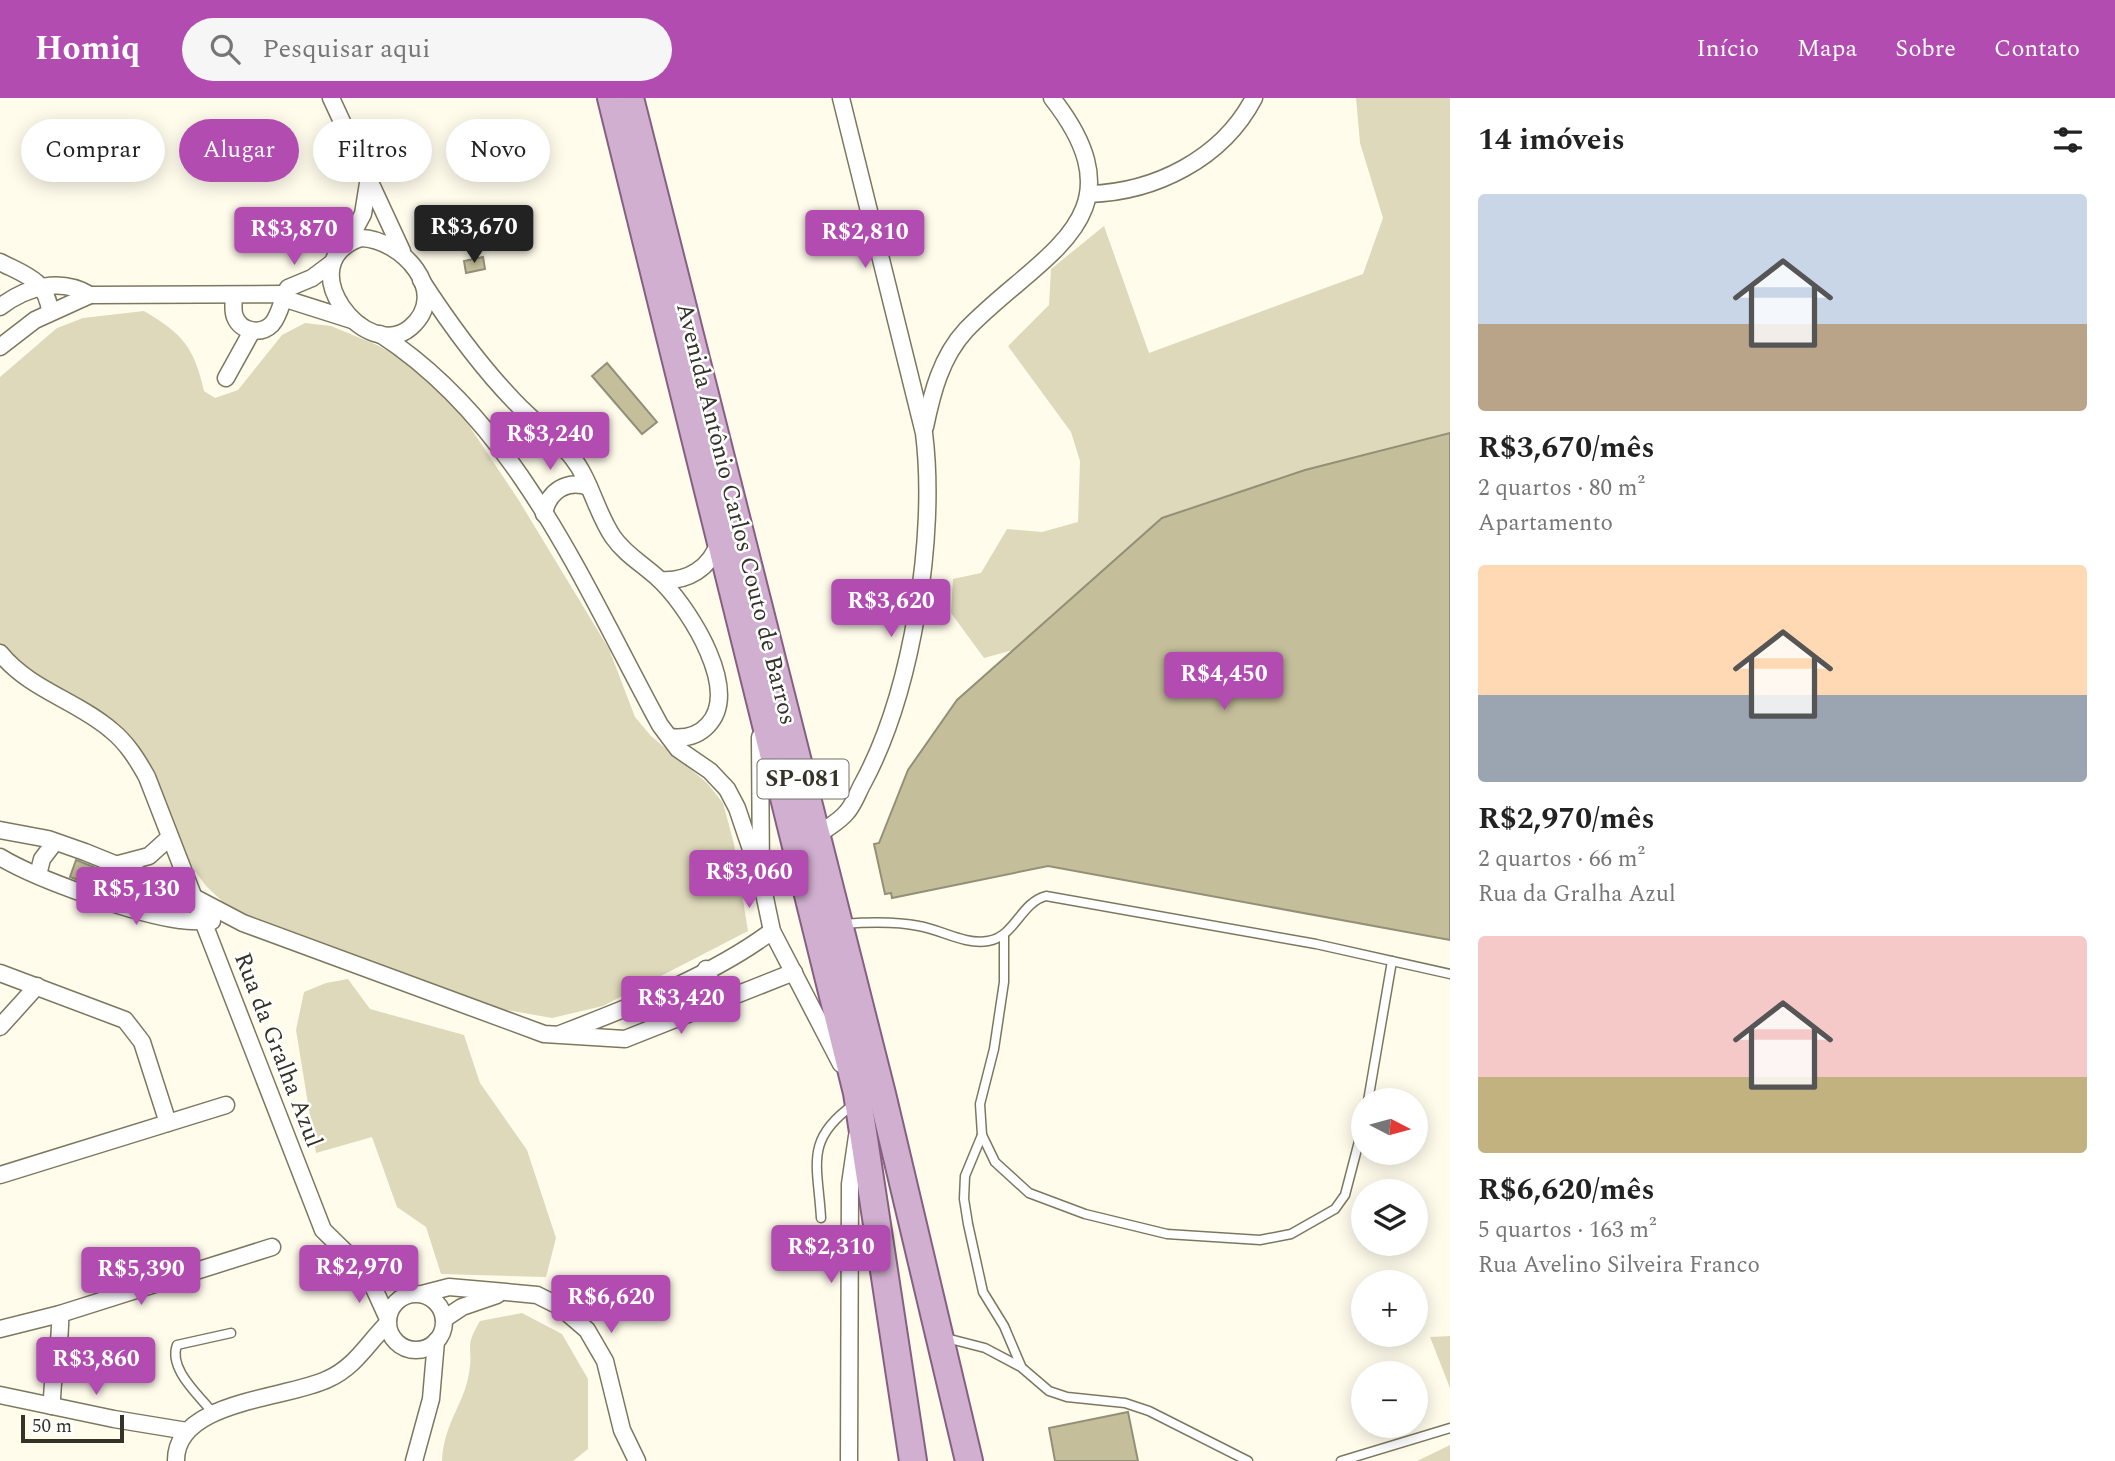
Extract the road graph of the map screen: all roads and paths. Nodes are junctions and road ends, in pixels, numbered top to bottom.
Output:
1 (331, 98) edge
2 (611, 98) edge
3 (630, 98) edge
4 (841, 98) edge
5 (1052, 98) edge
6 (1254, 98) edge
7 (341, 119) edge
8 (368, 182) edge
9 (371, 182) edge
10 (1089, 194) junction
11 (348, 242) junction
12 (403, 253) junction
13 (0, 262) edge
14 (332, 263) junction
15 (421, 280) junction
16 (43, 287) junction
17 (285, 294) junction
18 (90, 295) junction
19 (234, 295) junction
20 (0, 307) edge
21 (50, 312) junction
22 (352, 320) junction
23 (253, 331) junction
24 (380, 334) junction
25 (0, 347) edge
26 (226, 379) dead end
27 (924, 433) junction
28 (589, 487) junction
29 (544, 513) junction
30 (719, 542) junction
31 (660, 580) junction
32 (0, 653) edge
33 (758, 696) junction
34 (670, 737) junction
35 (0, 830) edge
36 (818, 835) junction
37 (170, 837) junction
38 (55, 842) junction
39 (0, 857) edge
40 (115, 865) junction
41 (38, 875) junction
42 (761, 879) junction
43 (102, 899) junction
44 (197, 900) junction
45 (203, 921) junction
46 (243, 923) junction
47 (840, 925) junction
48 (772, 931) junction
49 (1004, 936) junction
50 (1392, 961) junction
51 (706, 969) junction
52 (794, 972) junction
53 (0, 973) edge
54 (1450, 974) edge
55 (37, 986) junction
56 (719, 1001) junction
57 (0, 1027) edge
58 (560, 1034) junction
59 (1370, 1088) edge
60 (859, 1103) junction
61 (226, 1105) dead end
62 (168, 1123) junction
63 (982, 1135) junction
64 (1353, 1166) edge
65 (0, 1175) edge
66 (821, 1218) dead end
67 (272, 1247) dead end
68 (367, 1273) junction
69 (506, 1292) junction
70 (417, 1294) junction
71 (60, 1314) junction
72 (444, 1319) junction
73 (387, 1322) junction
74 (0, 1329) edge
75 (231, 1333) dead end
76 (940, 1336) junction
77 (436, 1341) junction
78 (1021, 1367) junction
79 (0, 1395) edge
80 (52, 1406) junction
81 (213, 1413) junction
82 (1450, 1428) edge
83 (187, 1431) junction
84 (176, 1461) edge
85 (414, 1461) edge
86 (637, 1461) edge
87 (849, 1461) edge
88 (913, 1461) edge
89 (969, 1461) edge
90 (1248, 1461) edge
91 (1341, 1461) edge

1 - 7 street
2 - 30 main road, Avenida Antônio Carlos Couto de Barros / SP-081
3 - 36 main road, Avenida Antônio Carlos Couto de Barros / SP-081
4 - 27 street
5 - 10 street
6 - 10 street
8 - 11 street
9 - 12 street
10 - 27 street
11 - 12 street
11 - 14 street
12 - 15 street
13 - 16 street
14 - 17 street
14 - 22 street
15 - 24 street
15 - 28 street
16 - 18 street
16 - 20 street
16 - 21 street
17 - 19 street
17 - 22 street
17 - 23 street
18 - 19 street
18 - 21 street
19 - 23 street
21 - 25 street
22 - 24 street
23 - 26 street
24 - 29 street
27 - 36 street
28 - 29 street
28 - 31 street
29 - 34 street
30 - 31 street
30 - 33 main road, Avenida Antônio Carlos Couto de Barros / SP-081
31 - 34 street
32 - 37 street, Rua da Gralha Azul
33 - 42 street
33 - 60 main road, Avenida Antônio Carlos Couto de Barros / SP-081
34 - 42 street
35 - 38 street
36 - 47 main road, Avenida Antônio Carlos Couto de Barros / SP-081
37 - 40 street
37 - 44 street, Rua da Gralha Azul
38 - 40 street
38 - 41 street
39 - 41 street
40 - 43 street
40 - 44 street
41 - 43 street
42 - 48 street
43 - 45 street
44 - 45 street, Rua da Gralha Azul
44 - 46 street
45 - 46 street
45 - 68 street, Rua da Gralha Azul
46 - 58 street
47 - 49 lane
47 - 76 main road, Avenida Antônio Carlos Couto de Barros / SP-081
48 - 51 street
48 - 52 street
49 - 50 lane
49 - 63 lane
50 - 54 lane
50 - 59 lane
51 - 56 street
51 - 58 street
52 - 56 street
52 - 60 street
53 - 55 street
55 - 57 street
55 - 62 street
56 - 58 street
60 - 66 lane
60 - 87 street
60 - 88 main road, Avenida Antônio Carlos Couto de Barros / SP-081
61 - 62 street
62 - 65 street
63 - 64 lane
63 - 78 lane
67 - 71 street
68 - 70 street, Rua da Gralha Azul
68 - 73 street, Rua da Gralha Azul
69 - 70 street
69 - 72 street
69 - 86 street
70 - 72 street
70 - 73 street
71 - 74 street
71 - 80 street
72 - 77 street
73 - 77 street
73 - 81 street
75 - 81 lane
76 - 78 lane
76 - 89 main road, Avenida Antônio Carlos Couto de Barros / SP-081
77 - 85 street
78 - 90 lane
79 - 80 street
80 - 83 street
81 - 83 street
82 - 91 lane
83 - 84 street

